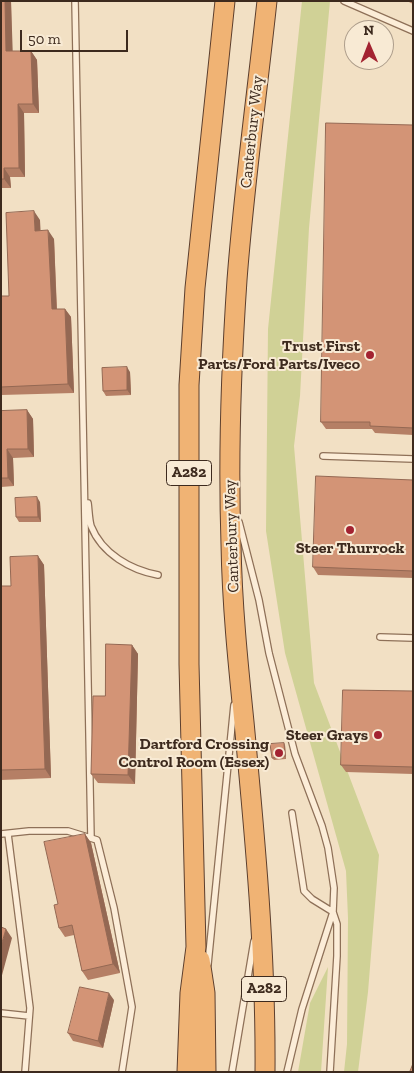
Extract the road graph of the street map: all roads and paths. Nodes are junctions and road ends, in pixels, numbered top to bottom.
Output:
1 (75, 1) edge
2 (225, 1) edge
3 (267, 1) edge
4 (344, 1) edge
5 (413, 31) edge
6 (323, 456) dead end
7 (413, 459) edge
8 (84, 481) junction
9 (230, 489) junction
10 (158, 575) dead end
11 (380, 637) dead end
12 (413, 638) edge
13 (238, 665) junction
14 (292, 813) dead end
15 (5, 834) edge
16 (92, 838) junction
17 (259, 907) junction
18 (333, 912) junction
19 (196, 947) junction
20 (205, 993) junction
21 (1, 1013) edge
22 (29, 1016) junction
23 (25, 1072) edge
24 (122, 1072) edge
25 (187, 1072) edge
26 (206, 1072) edge
27 (232, 1072) edge
28 (265, 1072) edge
29 (287, 1072) edge
30 (330, 1072) edge

1 - 8 lane
2 - 19 highway, A282
3 - 9 highway, Canterbury Way / A282
4 - 5 lane
6 - 7 lane
8 - 10 lane
8 - 16 lane
9 - 13 highway, Canterbury Way / A282
9 - 18 lane
11 - 12 lane
13 - 17 highway, Canterbury Way / A282
13 - 20 lane
14 - 18 lane
15 - 16 lane
15 - 22 lane
16 - 24 lane
17 - 27 lane
17 - 28 highway, Canterbury Way / A282
18 - 29 lane
18 - 30 lane
19 - 20 highway, A282
19 - 25 highway, A282
20 - 26 highway, A282
21 - 22 lane
22 - 23 lane

